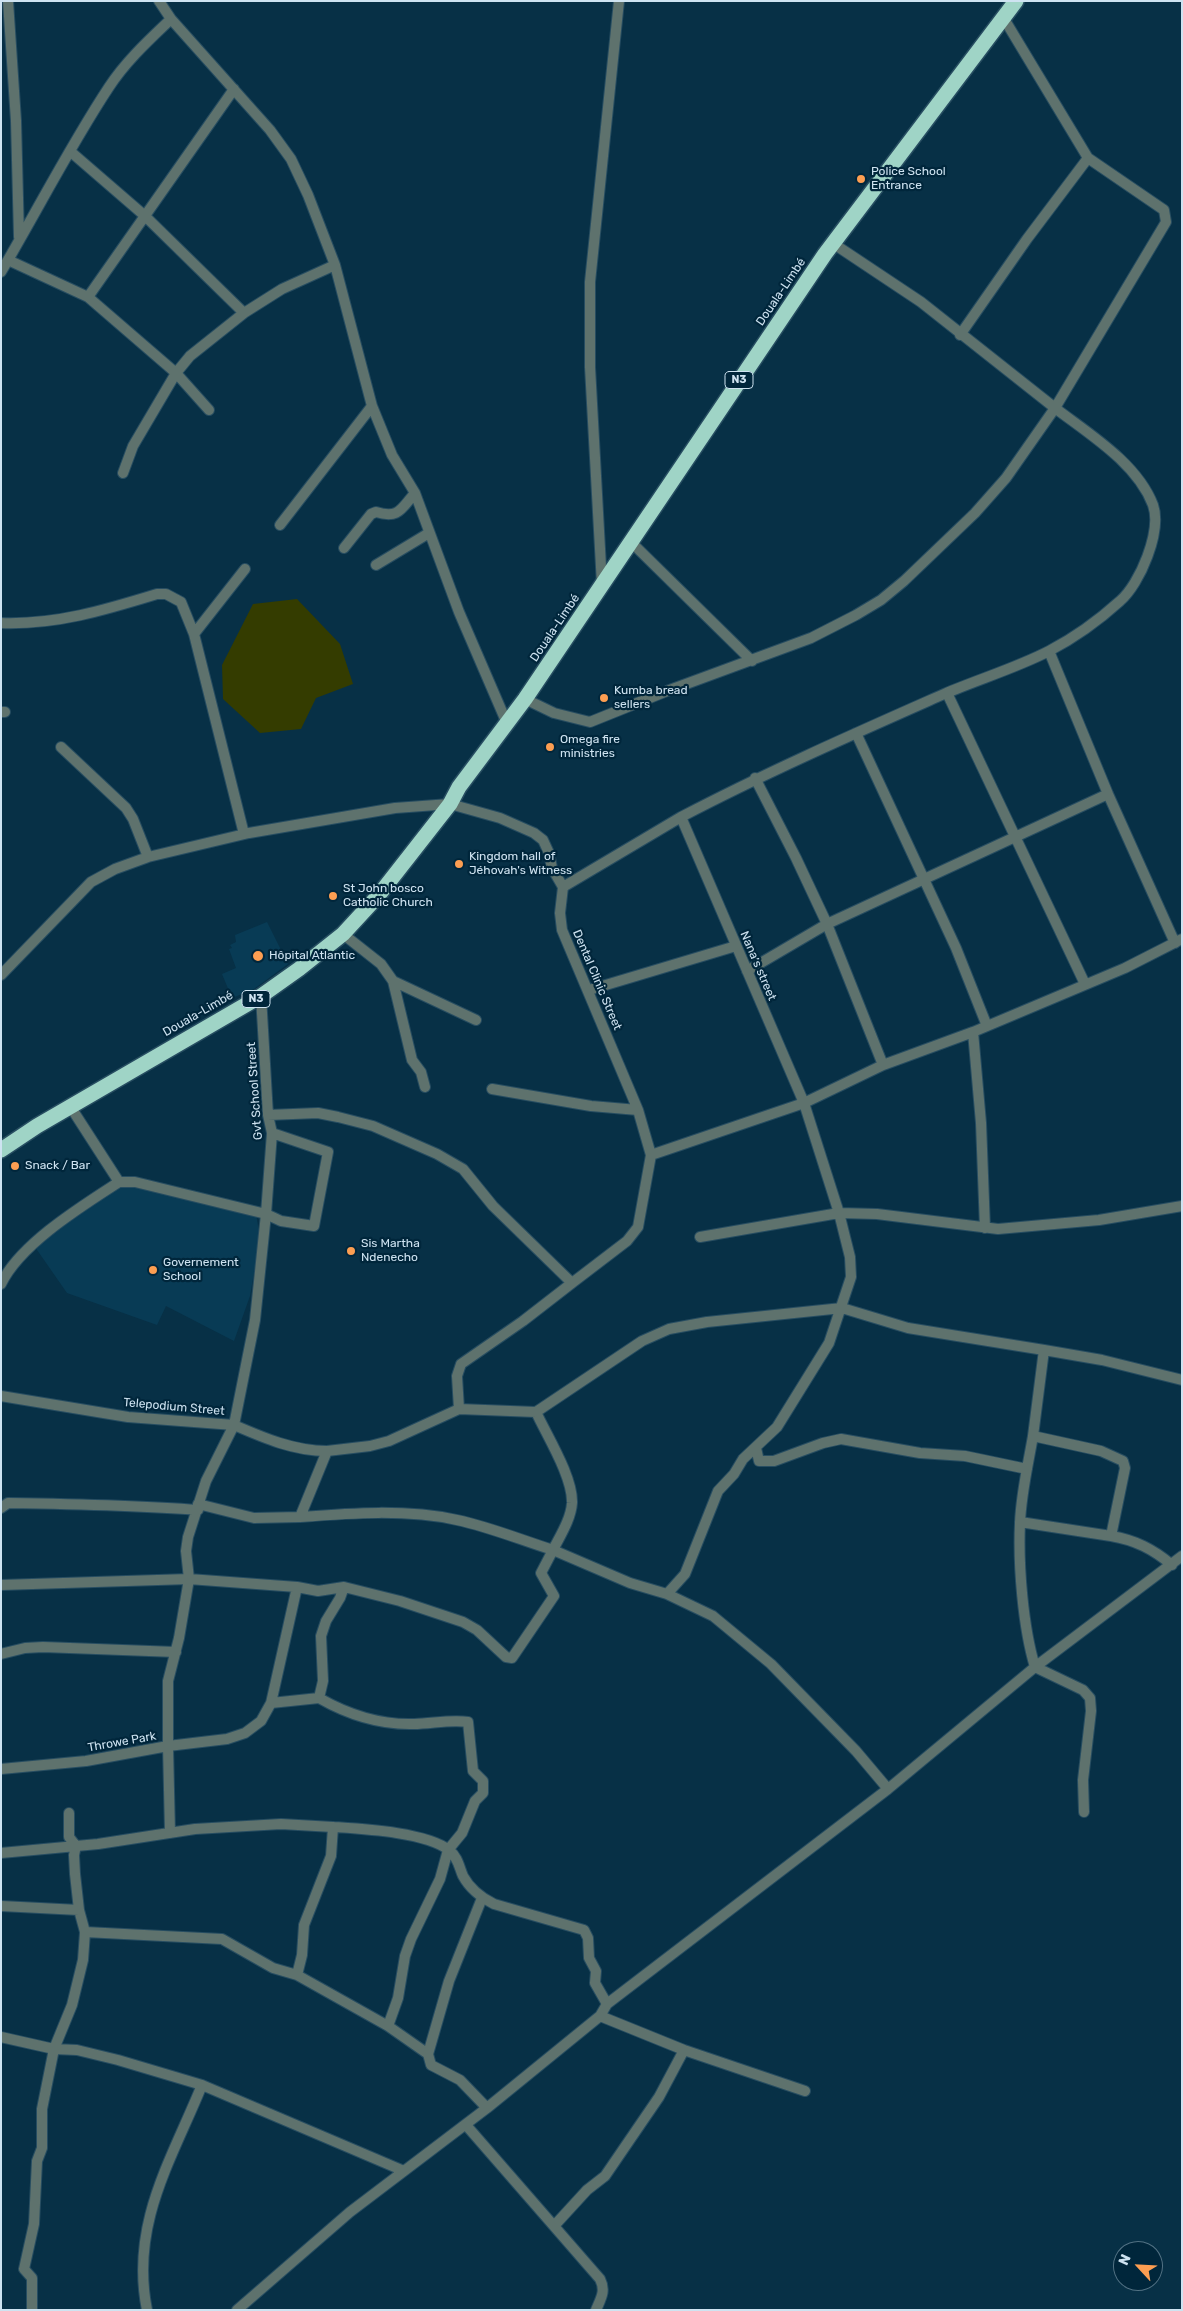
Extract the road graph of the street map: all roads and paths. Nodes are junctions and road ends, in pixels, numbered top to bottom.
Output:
1 (8, 1) edge
2 (159, 1) edge
3 (619, 1) edge
4 (1016, 1) edge
5 (1003, 17) junction
6 (171, 19) junction
7 (234, 89) junction
8 (70, 152) junction
9 (1088, 158) junction
10 (145, 216) junction
11 (19, 238) junction
12 (834, 244) junction
13 (8, 260) junction
14 (335, 265) junction
15 (1, 272) edge
16 (88, 297) junction
17 (244, 313) junction
18 (960, 335) junction
19 (176, 373) junction
20 (372, 406) junction
21 (1055, 408) junction
22 (209, 410) dead end
23 (123, 473) dead end
24 (415, 493) junction
25 (280, 525) dead end
26 (429, 534) junction
27 (630, 540) junction
28 (344, 548) dead end
29 (376, 565) dead end
30 (246, 569) dead end
31 (602, 585) junction
32 (1, 624) edge
33 (194, 634) junction
34 (1049, 651) junction
35 (752, 661) junction
36 (947, 693) junction
37 (525, 699) junction
38 (506, 722) junction
39 (856, 733) junction
40 (61, 747) dead end
41 (755, 778) junction
42 (1108, 794) junction
43 (450, 804) junction
44 (681, 817) junction
45 (244, 834) junction
46 (1014, 837) junction
47 (148, 857) junction
48 (924, 878) junction
49 (563, 887) junction
50 (827, 924) junction
51 (343, 934) junction
52 (1178, 941) edge
53 (736, 946) junction
54 (747, 971) junction
55 (1, 975) edge
56 (393, 980) junction
57 (1086, 984) junction
58 (589, 990) junction
59 (261, 996) junction
60 (476, 1020) dead end
61 (987, 1026) junction
62 (973, 1032) junction
63 (884, 1065) junction
64 (425, 1087) dead end
65 (492, 1089) dead end
66 (804, 1103) junction
67 (70, 1106) junction
68 (638, 1110) junction
69 (268, 1115) junction
70 (272, 1133) junction
71 (1, 1150) edge
72 (651, 1155) junction
73 (119, 1182) junction
74 (1182, 1206) edge
75 (839, 1213) junction
76 (266, 1214) junction
77 (985, 1228) junction
78 (700, 1237) dead end
79 (572, 1283) junction
80 (1, 1284) edge
81 (842, 1308) junction
82 (1044, 1350) junction
83 (1182, 1380) edge
84 (1, 1396) edge
85 (459, 1409) junction
86 (536, 1412) junction
87 (234, 1425) junction
88 (1033, 1436) junction
89 (756, 1448) junction
90 (327, 1451) junction
91 (1027, 1469) junction
92 (198, 1507) junction
93 (1, 1508) edge
94 (300, 1517) junction
95 (1020, 1522) junction
96 (1111, 1536) junction
97 (553, 1550) junction
98 (1182, 1556) edge
99 (1172, 1565) junction
100 (189, 1579) junction
101 (1, 1584) edge
102 (297, 1587) junction
103 (344, 1587) junction
104 (667, 1594) junction
105 (176, 1652) junction
106 (1, 1654) edge
107 (1036, 1667) junction
108 (318, 1698) junction
109 (271, 1703) junction
110 (168, 1746) junction
111 (1, 1769) edge
112 (888, 1789) junction
113 (1084, 1812) dead end
114 (69, 1813) dead end
115 (333, 1826) junction
116 (170, 1833) junction
117 (76, 1846) junction
118 (448, 1850) junction
119 (1, 1853) edge
120 (482, 1898) junction
121 (1, 1906) edge
122 (79, 1910) junction
123 (85, 1932) junction
124 (296, 1975) junction
125 (607, 2004) junction
126 (600, 2016) junction
127 (388, 2026) junction
128 (1, 2037) edge
129 (54, 2049) junction
130 (684, 2050) junction
131 (428, 2054) junction
132 (202, 2085) junction
133 (805, 2091) dead end
134 (487, 2108) junction
135 (466, 2125) junction
136 (404, 2171) junction
137 (554, 2226) junction
138 (32, 2310) edge
139 (148, 2310) edge
140 (237, 2310) edge
141 (596, 2310) edge

1 - 11 street
2 - 6 street
3 - 31 street
4 - 5 highway, Douala-Limbé / N3
5 - 9 street
5 - 12 highway, Douala-Limbé / N3
6 - 7 street
6 - 8 street
7 - 10 street
7 - 14 street
8 - 10 street
8 - 11 street
9 - 18 street
9 - 21 street
10 - 16 street
10 - 17 street
11 - 13 street
12 - 18 street
12 - 27 highway, Douala-Limbé / N3
13 - 15 street
13 - 16 street
14 - 17 street
14 - 20 street
16 - 19 street
17 - 19 street
18 - 21 street
19 - 22 street
19 - 23 street
20 - 24 street
20 - 25 street
21 - 34 street
21 - 35 street
24 - 26 street
24 - 28 street
26 - 29 street
26 - 38 street
27 - 31 highway, Douala-Limbé / N3
27 - 35 street
30 - 33 street
31 - 37 highway, Douala-Limbé / N3
32 - 33 street
33 - 45 street
34 - 36 street
34 - 42 street
35 - 37 street
36 - 39 street
36 - 46 street
37 - 38 highway, Douala-Limbé / N3
38 - 43 highway, Douala-Limbé / N3
39 - 41 street
39 - 48 street
40 - 47 street
41 - 44 street
41 - 50 street
42 - 46 street
42 - 52 street
43 - 45 street
43 - 49 street
43 - 51 highway, Douala-Limbé / N3
44 - 49 street
44 - 53 street, Nana׳s street
45 - 47 street
46 - 48 street
46 - 57 street
47 - 55 street
48 - 50 street
48 - 61 street
49 - 58 street, Dental Clinic Street
50 - 54 street
50 - 63 street
51 - 56 street
51 - 59 highway, Douala-Limbé / N3
52 - 57 street
53 - 54 street, Nana׳s street
53 - 58 street
54 - 66 street, Nana׳s street
56 - 60 street
56 - 64 street
57 - 61 street
58 - 68 street, Dental Clinic Street
59 - 67 highway, Douala-Limbé / N3
59 - 69 street, Gvt School Street
61 - 62 street
62 - 63 street
62 - 77 street
63 - 66 street
65 - 68 street
66 - 72 street
66 - 75 street, Nana׳s street
67 - 71 highway, Douala-Limbé / N3
67 - 73 street
68 - 72 street, Dental Clinic Street
69 - 70 street, Gvt School Street
69 - 79 street
70 - 76 street, Gvt School Street
70 - 76 street
72 - 79 street
73 - 76 street
73 - 80 street
74 - 77 street
75 - 77 street
75 - 78 street
75 - 81 street, Nana׳s street
76 - 87 street, Gvt School Street
79 - 85 street
81 - 82 street
81 - 86 street
81 - 89 street, Nana׳s street
82 - 83 street
82 - 88 street
84 - 87 street, Telepodium Street
85 - 86 street
85 - 90 street
86 - 97 street
87 - 90 street
87 - 92 street, Telepodium Street
88 - 91 street
88 - 96 street
89 - 91 street
89 - 104 street, Nana׳s street
90 - 94 street
91 - 95 street
92 - 93 street
92 - 94 street
92 - 100 street, Telepodium Street
94 - 97 street
95 - 96 street
95 - 107 street
96 - 99 street
97 - 103 street
97 - 104 street
98 - 99 street
99 - 107 street
100 - 101 street
100 - 102 street
100 - 105 street, Throwe Park
102 - 103 street
102 - 109 street
103 - 108 street
104 - 112 street
105 - 106 street
105 - 110 street, Throwe Park
107 - 112 street
107 - 113 street
108 - 109 street
108 - 118 street
109 - 110 street
110 - 111 street, Throwe Park
110 - 116 street
112 - 125 street
114 - 117 street
115 - 116 street
115 - 118 street
115 - 124 street
116 - 117 street
117 - 119 street
117 - 122 street
118 - 120 street
118 - 127 street
120 - 125 street
120 - 131 street
121 - 122 street
122 - 123 street
123 - 124 street
123 - 129 street
124 - 127 street
125 - 126 street
126 - 130 street
126 - 134 street
127 - 131 street
128 - 129 street
129 - 132 street
129 - 138 street
130 - 133 street
130 - 137 street
131 - 134 street
132 - 136 street
132 - 139 street
134 - 135 street
135 - 136 street
135 - 137 street
136 - 140 street
137 - 141 street

